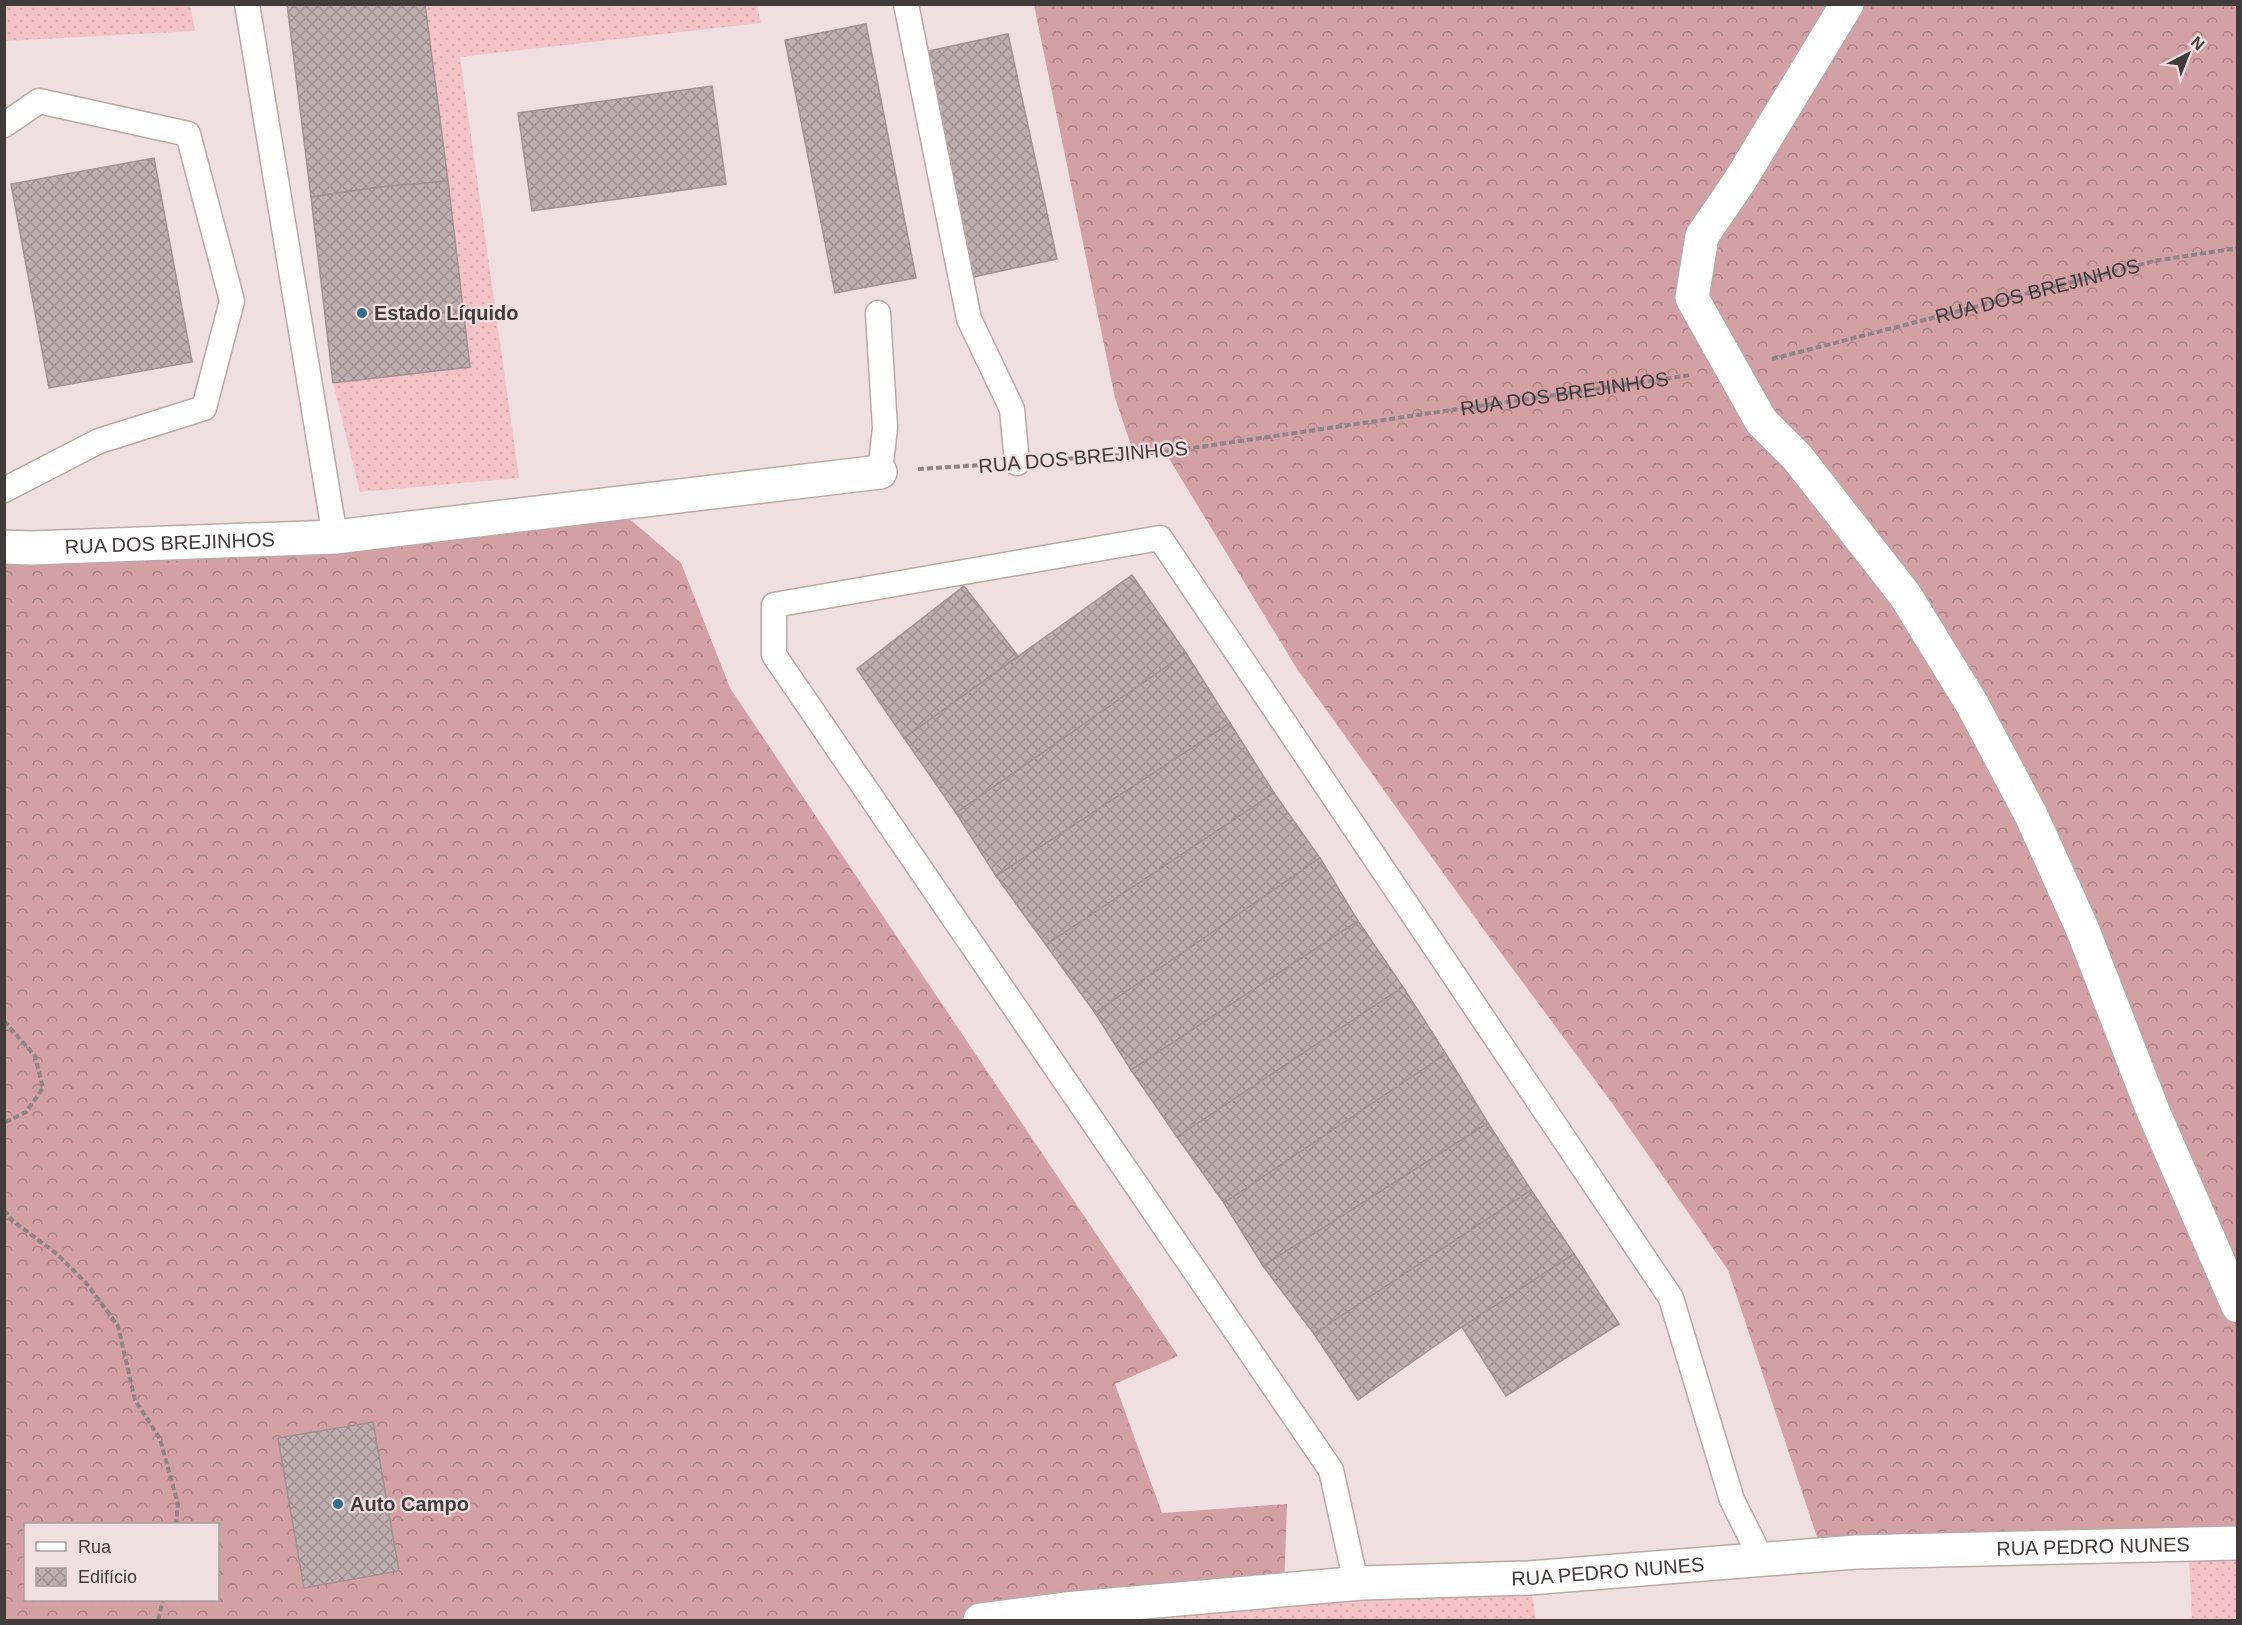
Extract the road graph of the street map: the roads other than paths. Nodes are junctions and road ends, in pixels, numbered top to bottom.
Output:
1 (247, 4) edge
2 (906, 4) edge
3 (1847, 4) edge
4 (4, 125) edge
5 (878, 313) dead end
6 (1017, 463) road end
7 (879, 472) joint
8 (4, 490) edge
9 (335, 537) junction
10 (4, 547) edge
11 (2238, 1306) edge
12 (2238, 1543) edge
13 (1762, 1560) junction
14 (1356, 1583) junction
15 (980, 1620) edge

1 - 9 lane
2 - 6 lane
3 - 11 street
4 - 8 lane
5 - 7 lane
7 - 9 street, RUA DOS BREJINHOS
9 - 10 street, RUA DOS BREJINHOS
12 - 13 street, RUA PEDRO NUNES
13 - 14 street, RUA PEDRO NUNES
13 - 14 lane
14 - 15 street, RUA PEDRO NUNES

